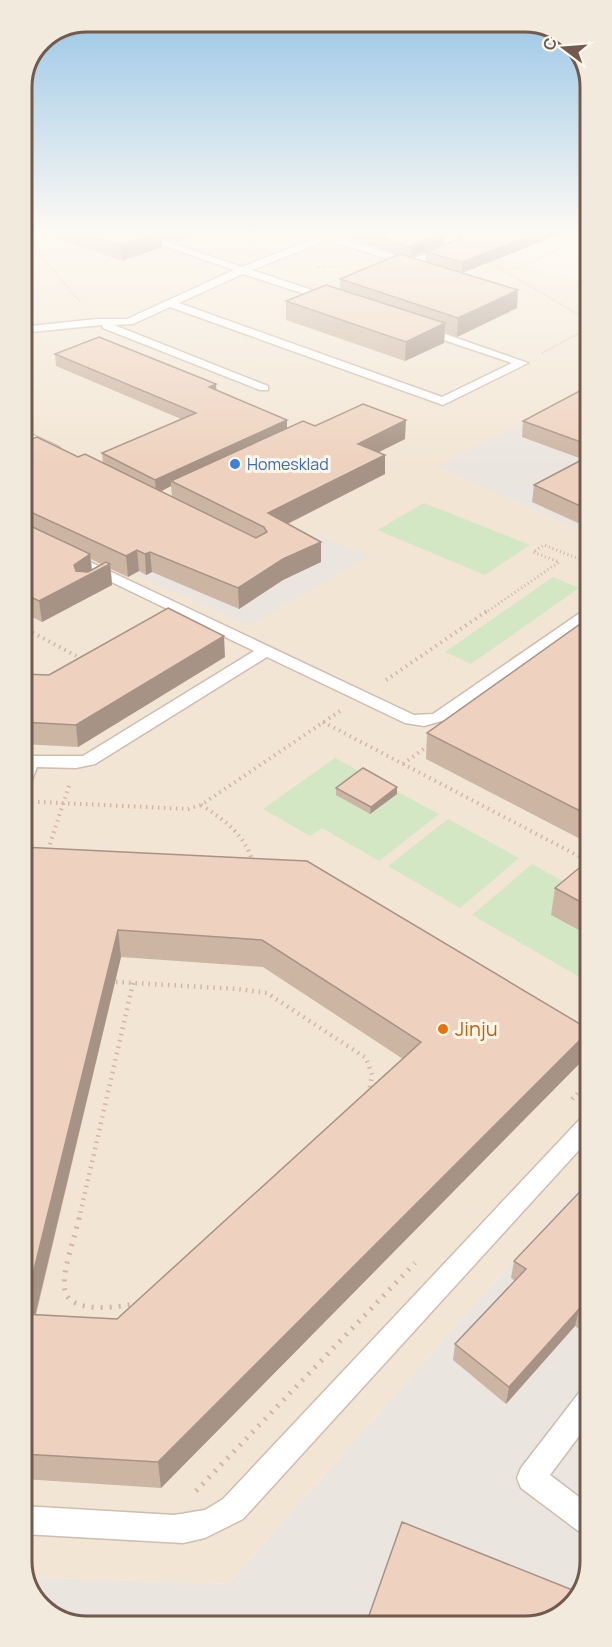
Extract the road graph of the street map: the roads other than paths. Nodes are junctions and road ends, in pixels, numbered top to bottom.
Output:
1 (160, 309) edge
2 (185, 309) edge
3 (97, 322) junction
4 (410, 326) edge
5 (32, 329) edge
6 (264, 388) dead end
7 (32, 439) edge
8 (68, 457) edge
9 (54, 548) edge
10 (108, 574) junction
11 (92, 583) edge
12 (580, 617) edge
13 (265, 651) junction
14 (32, 761) edge
15 (580, 1134) edge
16 (580, 1413) edge
17 (580, 1515) edge
18 (32, 1521) edge

1 - 3 lane
2 - 4 lane
3 - 5 lane
3 - 6 lane
7 - 8 lane
9 - 10 lane
10 - 11 lane
10 - 13 lane
12 - 13 lane
13 - 14 lane
15 - 18 lane
16 - 17 lane

